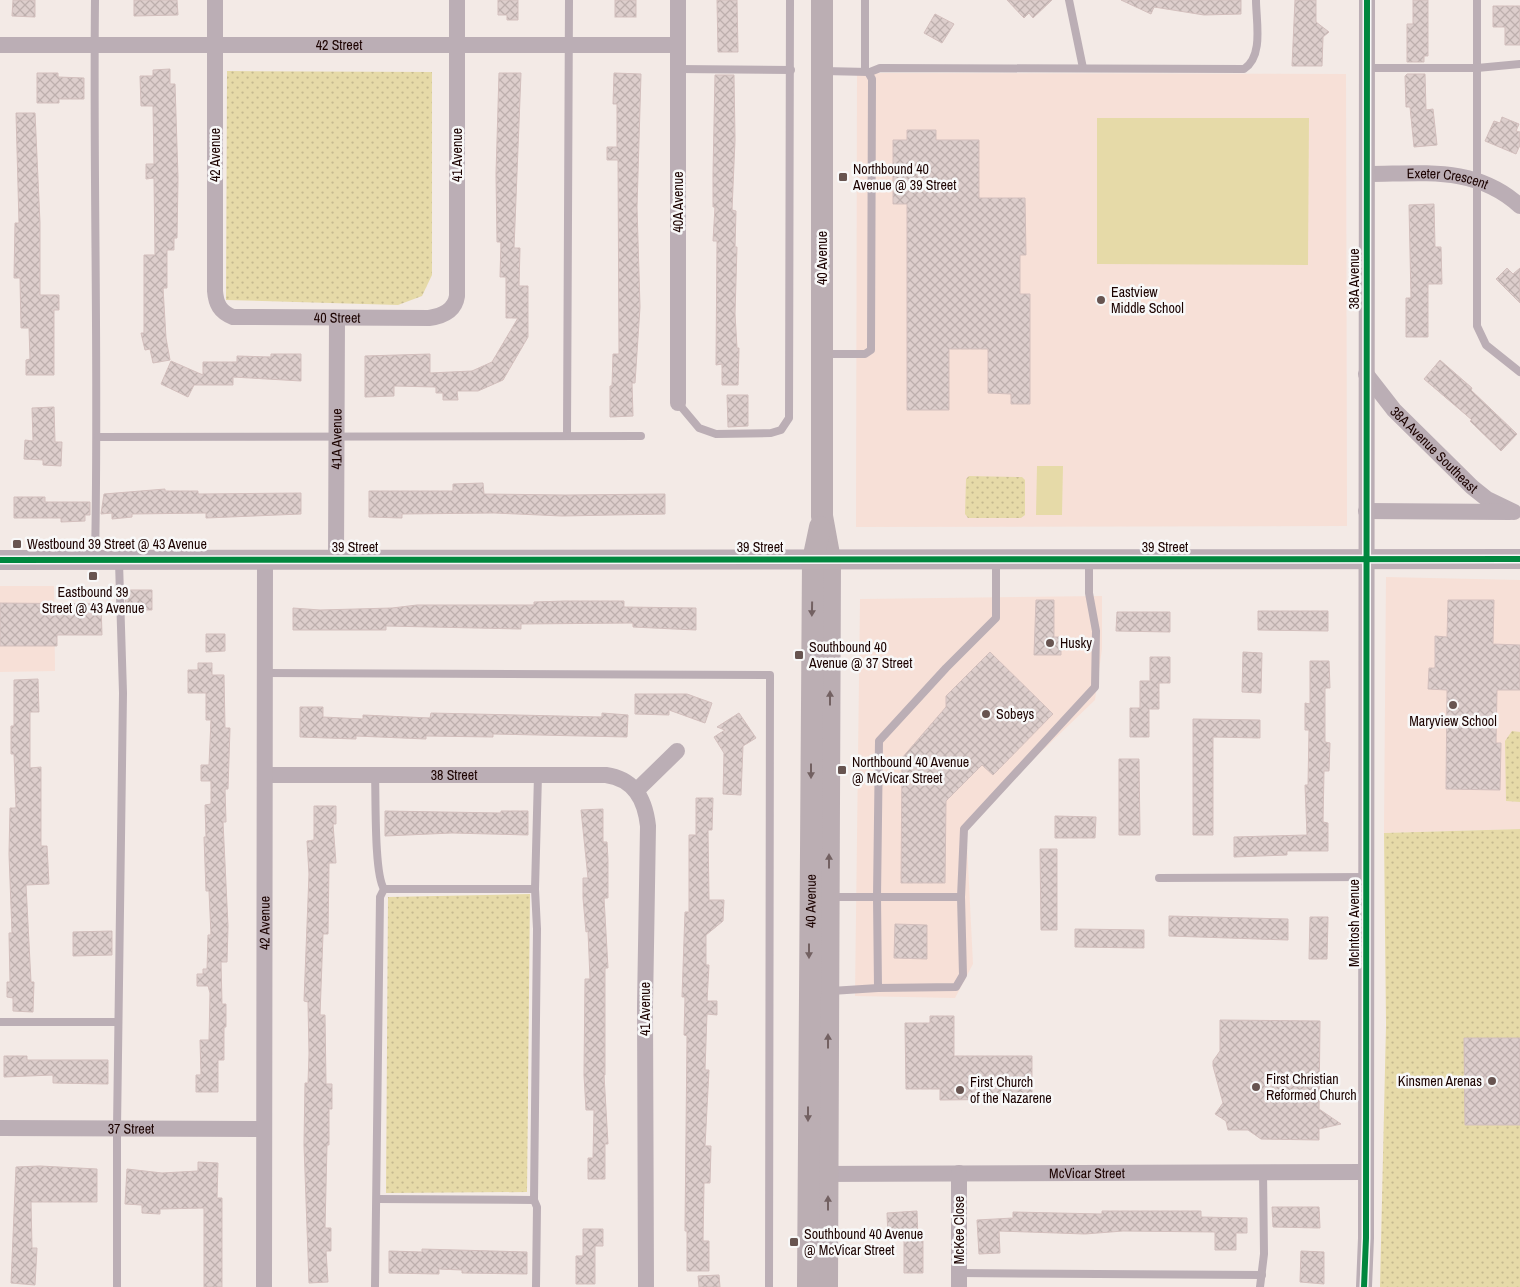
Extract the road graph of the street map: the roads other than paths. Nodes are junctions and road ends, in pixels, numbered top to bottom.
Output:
1 (95, 0) edge
2 (215, 0) edge
3 (457, 0) edge
4 (569, 0) edge
5 (678, 0) edge
6 (790, 0) edge
7 (822, 0) edge
8 (865, 0) edge
9 (1069, 0) edge
10 (1256, 0) edge
11 (1367, 0) edge
12 (1477, 0) edge
13 (94, 45) junction
14 (215, 45) junction
15 (457, 45) junction
16 (678, 45) junction
17 (0, 46) edge
18 (568, 46) junction
19 (1520, 64) edge
20 (678, 68) junction
21 (1082, 68) junction
22 (1367, 68) junction
23 (1477, 68) junction
24 (790, 70) junction
25 (822, 71) junction
26 (868, 72) junction
27 (1367, 174) junction
28 (1477, 179) junction
29 (1520, 206) edge
30 (452, 308) joint
31 (221, 310) joint
32 (337, 318) junction
33 (822, 354) junction
34 (1520, 372) edge
35 (1366, 374) junction
36 (678, 403) joint
37 (337, 436) junction
38 (567, 436) junction
39 (642, 436) dead end
40 (98, 437) junction
41 (1366, 512) junction
42 (1517, 512) edge
43 (95, 559) junction
44 (265, 559) junction
45 (336, 559) junction
46 (1089, 559) junction
47 (1366, 559) junction
48 (1520, 559) edge
49 (0, 560) edge
50 (119, 560) junction
51 (821, 560) junction
52 (996, 560) junction
53 (266, 673) junction
54 (677, 751) dead end
55 (265, 775) junction
56 (376, 775) junction
57 (538, 775) junction
58 (636, 791) junction
59 (1366, 877) junction
60 (1159, 878) dead end
61 (384, 889) junction
62 (535, 889) junction
63 (877, 896) junction
64 (829, 897) junction
65 (961, 897) junction
66 (878, 988) junction
67 (819, 991) junction
68 (0, 1022) edge
69 (118, 1022) junction
70 (0, 1128) edge
71 (117, 1128) junction
72 (264, 1128) junction
73 (1263, 1172) junction
74 (1366, 1172) junction
75 (959, 1173) junction
76 (818, 1174) junction
77 (377, 1200) junction
78 (534, 1200) junction
79 (1262, 1275) junction
80 (959, 1280) edge
81 (117, 1287) edge
82 (264, 1287) edge
83 (375, 1287) edge
84 (536, 1287) edge
85 (646, 1287) edge
86 (769, 1287) edge
87 (808, 1287) edge
88 (827, 1287) edge
89 (1260, 1287) edge
90 (1364, 1287) edge

1 - 13 lane
2 - 14 street, 42 Avenue
3 - 15 street, 41 Avenue
4 - 18 lane
5 - 16 street, 40A Avenue
6 - 24 lane
7 - 25 main road, 40 Avenue
8 - 26 lane
9 - 21 lane
10 - 21 lane
11 - 22 street, 38A Avenue
12 - 23 lane
13 - 14 street, 42 Street
13 - 17 street, 42 Street
13 - 40 lane
14 - 15 street, 42 Street
14 - 31 street, 42 Avenue
15 - 18 street, 42 Street
15 - 30 street, 41 Avenue
16 - 18 street, 42 Street
16 - 20 street, 40A Avenue
18 - 38 lane
19 - 23 lane
20 - 24 lane
20 - 36 street, 40A Avenue
21 - 26 lane
22 - 23 lane
22 - 27 street, 38A Avenue
23 - 28 lane
24 - 36 lane
25 - 26 lane
25 - 33 main road, 40 Avenue
26 - 33 lane
27 - 28 street, Exeter Crescent
27 - 35 street, 38A Avenue
28 - 29 street, Exeter Crescent
28 - 34 lane
30 - 32 street, 40 Street
31 - 32 street, 40 Street
32 - 37 street, 41A Avenue
33 - 51 main road, 40 Avenue
35 - 41 street, 38A Avenue
35 - 42 street, 38A Avenue Southeast
37 - 38 lane
37 - 40 lane
37 - 45 street, 41A Avenue
38 - 39 lane
40 - 43 lane
41 - 42 street
41 - 47 street, 38A Avenue
43 - 49 street, 39 Street
43 - 50 street, 39 Street
44 - 45 street, 39 Street
44 - 50 street, 39 Street
44 - 53 street, 42 Avenue
45 - 51 street, 39 Street
46 - 47 street, 39 Street
46 - 52 street, 39 Street
46 - 65 lane
47 - 48 street, 39 Street
47 - 59 street, McIntosh Avenue
50 - 69 lane
51 - 52 street, 39 Street
64 -> 51 main road, 40 Avenue
51 -> 67 main road, 40 Avenue
52 - 63 lane
53 - 55 street, 42 Avenue
53 - 86 lane
54 - 58 street
55 - 56 street, 38 Street
55 - 72 street, 42 Avenue
56 - 57 street, 38 Street
56 - 61 lane
57 - 58 street, 38 Street
57 - 62 lane
58 - 85 street, 41 Avenue
59 - 60 lane
59 - 74 street, McIntosh Avenue
61 - 62 lane
61 - 77 lane
62 - 78 lane
63 - 64 lane
63 - 65 lane
63 - 66 lane
64 - 67 main road, 40 Avenue
65 - 66 lane
66 - 67 lane
67 - 76 main road, 40 Avenue
68 - 69 lane
69 - 71 lane
70 - 71 street, 37 Street
71 - 72 street, 37 Street
71 - 81 lane
72 - 82 street, 42 Avenue
73 - 74 street, McVicar Street
73 - 75 street, McVicar Street
73 - 79 lane
74 - 90 street, McIntosh Avenue
75 - 76 street, McVicar Street
75 - 80 street, McKee Close
76 - 87 main road, 40 Avenue
88 -> 76 main road, 40 Avenue
77 - 78 lane
77 - 83 lane
78 - 84 lane
79 - 80 lane
79 - 89 lane

